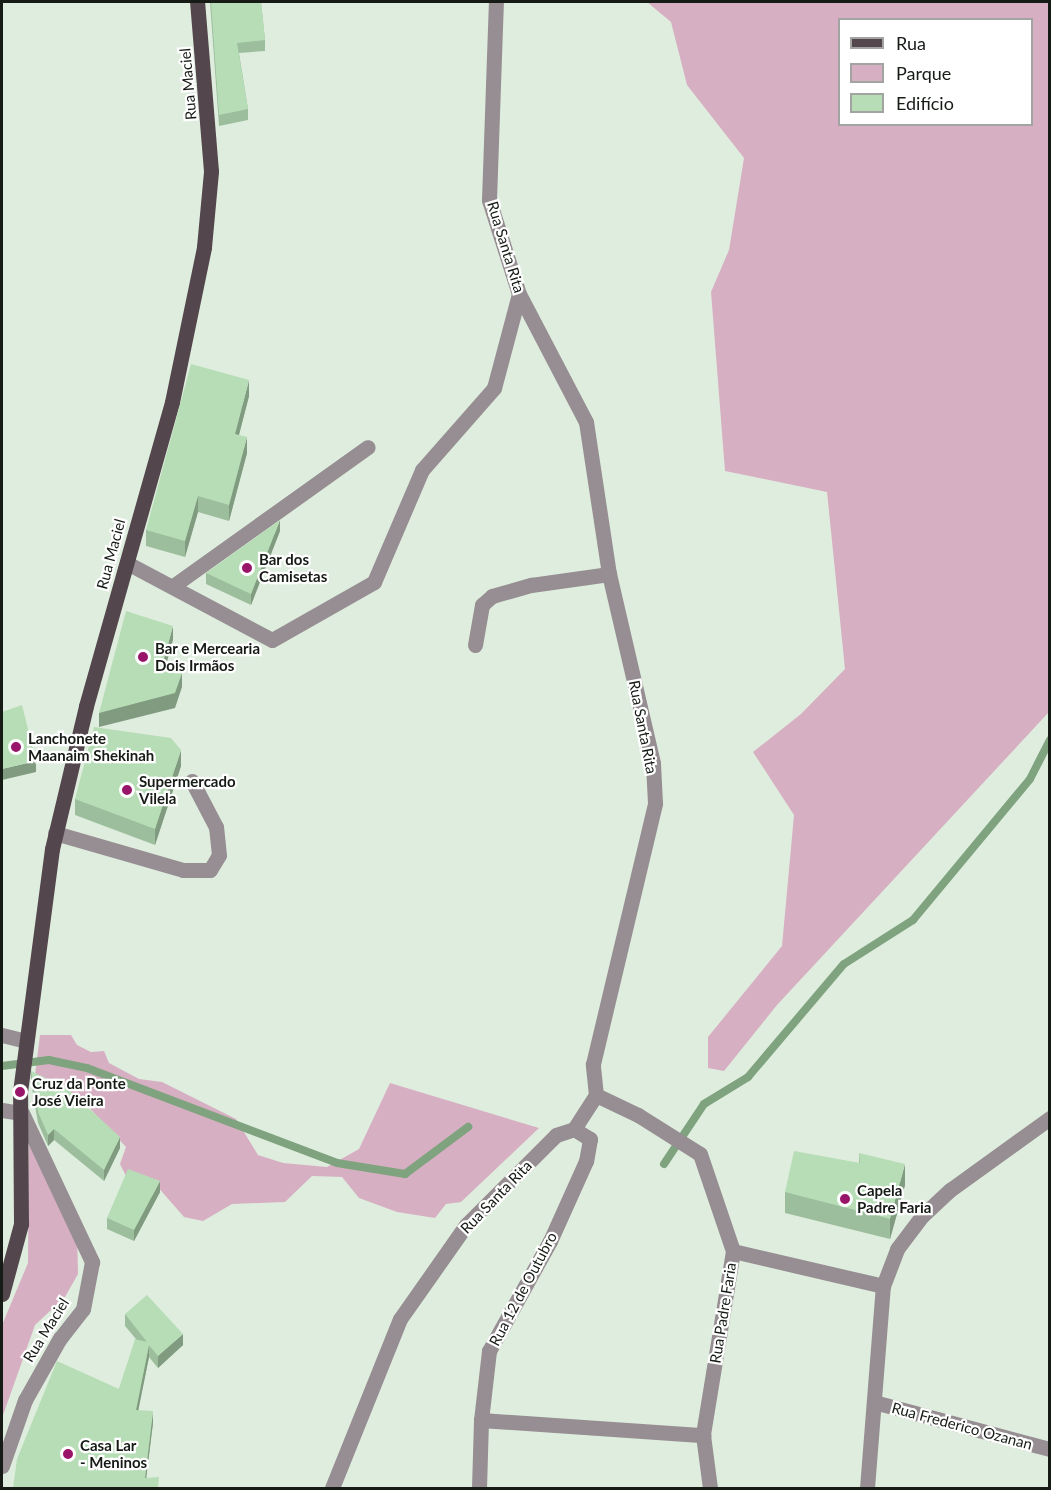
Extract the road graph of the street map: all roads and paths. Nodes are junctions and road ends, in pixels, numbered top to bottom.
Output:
1 (197, 2) edge
2 (496, 2) edge
3 (519, 294) junction
4 (368, 447) dead end
5 (128, 563) junction
6 (609, 574) junction
7 (173, 586) junction
8 (475, 645) dead end
9 (192, 780) dead end
10 (55, 832) junction
11 (2, 1035) edge
12 (26, 1041) junction
13 (596, 1095) junction
14 (2, 1110) edge
15 (22, 1113) junction
16 (1050, 1118) edge
17 (574, 1129) junction
18 (733, 1251) junction
19 (883, 1286) junction
20 (2, 1294) edge
21 (874, 1402) junction
22 (481, 1420) junction
23 (703, 1435) junction
24 (1050, 1449) edge
25 (2, 1466) edge
26 (332, 1488) edge
27 (478, 1488) edge
28 (710, 1488) edge
29 (867, 1488) edge

1 - 5 main road, Rua Maciel
2 - 3 street, Rua Santa Rita
3 - 6 street, Rua Santa Rita
3 - 7 street
4 - 7 street
5 - 7 street
5 - 10 main road, Rua Maciel
6 - 8 street
6 - 13 street, Rua Santa Rita
9 - 10 street
10 - 12 main road, Rua Maciel
11 - 12 street
12 - 15 main road, Rua Maciel
13 - 17 street, Rua Santa Rita
13 - 18 street, Rua Padre Faria
14 - 15 street
15 - 20 main road, Rua Maciel
15 - 25 street, Rua Maciel
16 - 19 street
17 - 22 street, Rua 12 de Outubro
17 - 26 street, Rua Santa Rita
18 - 19 street
18 - 23 street, Rua Padre Faria
19 - 21 street
21 - 24 street, Rua Frederico Ozanan
21 - 29 street
22 - 23 street
22 - 27 street
23 - 28 street, Rua Padre Faria

